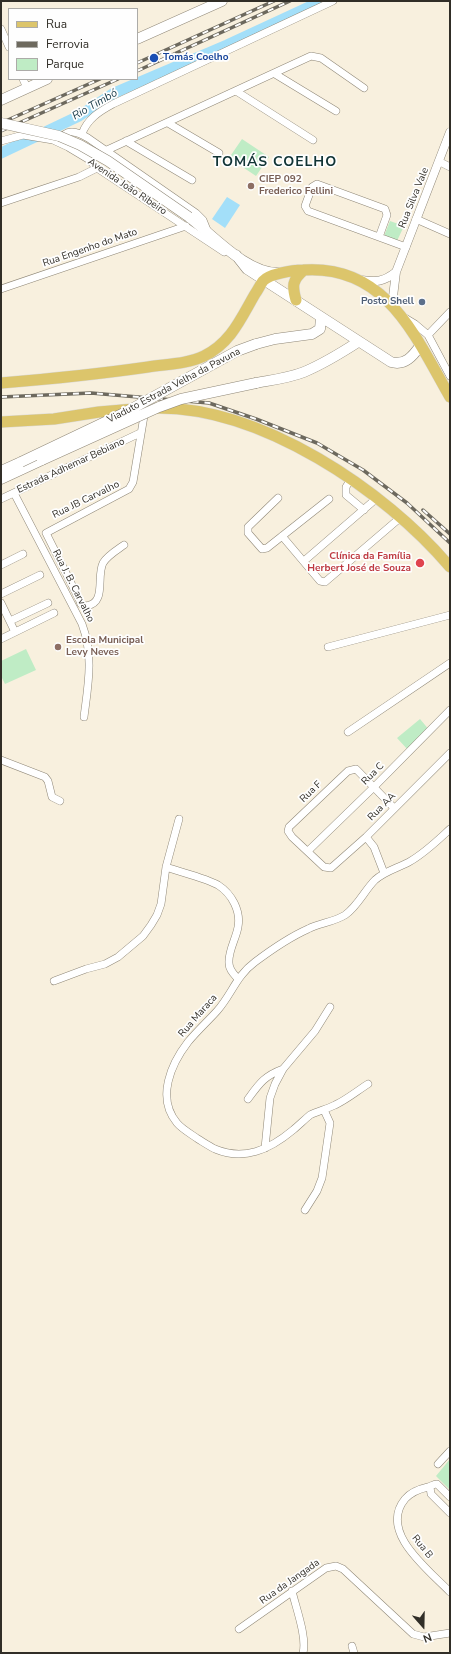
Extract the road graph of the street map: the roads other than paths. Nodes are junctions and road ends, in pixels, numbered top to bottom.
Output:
1 (222, 1) edge
2 (332, 1) edge
3 (1, 29) edge
4 (138, 39) edge
5 (8, 45) edge
6 (275, 74) junction
7 (42, 80) edge
8 (25, 83) edge
9 (364, 88) dead end
10 (236, 91) junction
11 (2, 99) edge
12 (336, 111) dead end
13 (1, 123) edge
14 (168, 123) junction
15 (450, 132) edge
16 (82, 134) junction
17 (313, 140) dead end
18 (126, 141) junction
19 (1, 142) edge
20 (61, 143) junction
21 (105, 151) junction
22 (219, 153) dead end
23 (440, 162) junction
24 (450, 167) edge
25 (97, 168) junction
26 (192, 180) dead end
27 (1, 203) edge
28 (416, 219) junction
29 (188, 222) junction
30 (207, 230) junction
31 (450, 234) edge
32 (379, 237) junction
33 (406, 247) junction
34 (236, 256) junction
35 (304, 270) junction
36 (396, 272) junction
37 (280, 273) junction
38 (264, 280) junction
39 (361, 280) junction
40 (1, 289) edge
41 (296, 300) junction
42 (392, 305) junction
43 (450, 312) edge
44 (402, 316) junction
45 (321, 318) junction
46 (428, 335) junction
47 (358, 342) junction
48 (420, 346) junction
49 (450, 376) edge
50 (1, 383) edge
51 (450, 397) edge
52 (145, 408) junction
53 (1, 422) edge
54 (140, 433) junction
55 (42, 460) joint
56 (1, 471) edge
57 (1, 479) edge
58 (351, 479) junction
59 (14, 493) junction
60 (278, 498) dead end
61 (377, 498) junction
62 (1, 499) edge
63 (329, 499) dead end
64 (364, 510) junction
65 (401, 517) junction
66 (282, 536) junction
67 (124, 545) dead end
68 (23, 554) dead end
69 (304, 561) junction
70 (1, 565) edge
71 (450, 567) edge
72 (40, 576) dead end
73 (1, 594) edge
74 (1, 603) edge
75 (48, 603) dead end
76 (54, 613) dead end
77 (450, 615) edge
78 (10, 621) junction
79 (15, 632) junction
80 (1, 640) edge
81 (328, 647) dead end
82 (450, 664) edge
83 (450, 710) edge
84 (84, 717) dead end
85 (348, 732) dead end
86 (450, 753) edge
87 (1, 760) edge
88 (374, 787) junction
89 (60, 801) dead end
90 (394, 808) junction
91 (179, 819) dead end
92 (450, 829) edge
93 (366, 837) junction
94 (308, 851) junction
95 (166, 867) junction
96 (384, 873) junction
97 (238, 978) junction
98 (54, 982) dead end
99 (330, 1007) dead end
100 (283, 1069) junction
101 (368, 1084) dead end
102 (248, 1099) dead end
103 (324, 1110) junction
104 (265, 1148) junction
105 (305, 1210) dead end
106 (450, 1451) edge
107 (438, 1464) dead end
108 (430, 1487) junction
109 (450, 1497) edge
110 (450, 1513) edge
111 (292, 1591) junction
112 (450, 1592) edge
113 (239, 1629) dead end
114 (450, 1633) edge
115 (302, 1653) edge

1 - 4 main road
2 - 16 street
3 - 5 street
6 - 9 street
6 - 10 street
6 - 12 street
7 - 8 main road
8 - 11 main road
10 - 14 street
10 - 17 street
13 - 29 main road, Avenida João Ribeiro, bridge
14 - 18 street
14 - 22 street
15 - 23 street, Rua Silva Vale
16 - 20 street
16 - 21 street
18 - 21 street
18 - 26 street
19 - 20 street, Avenida João Ribeiro
20 - 25 street, Avenida João Ribeiro
21 - 30 street
23 - 24 street
23 - 28 street, Rua Silva Vale
25 - 27 street
25 - 29 street, Avenida João Ribeiro
28 - 31 street
28 - 33 street, Rua Silva Vale
29 - 30 main road, Avenida João Ribeiro
29 - 34 street, Avenida João Ribeiro
29 - 40 street, Rua Engenho do Mato
30 - 34 main road, Avenida João Ribeiro
32 - 32 street
32 - 33 street
33 - 36 street, Rua Silva Vale
34 - 37 main road, Avenida João Ribeiro
34 - 38 main road, Avenida João Ribeiro
35 - 37 main road
35 - 39 main road
35 - 41 main road
36 - 39 street
36 - 42 street, Rua Silva Vale
37 - 38 main road
38 - 41 main road, Avenida João Ribeiro
38 - 50 main road
39 - 42 main road
41 - 45 main road, Avenida João Ribeiro
42 - 44 main road
43 - 46 street
44 - 46 street
44 - 48 main road
45 - 47 main road, Avenida João Ribeiro
45 - 56 main road, Viaduto Estrada Velha da Pavuna, bridge
46 - 49 street
47 - 48 main road, Avenida João Ribeiro
47 - 55 main road, Viaduto Estrada Velha da Pavuna, bridge
48 - 51 main road
52 - 53 main road
52 - 54 street, Rua JB Carvalho
52 - 58 main road
54 - 59 street, Estrada Adhemar Bebiano
54 - 67 street, Rua JB Carvalho
55 - 57 main road, Estrada Adhemar Bebiano
58 - 61 main road
58 - 64 street
59 - 62 street, Estrada Adhemar Bebiano
59 - 84 street, Rua J. B. Carvalho
60 - 66 street
61 - 64 street
61 - 65 main road
63 - 66 street
64 - 69 street
65 - 69 street
65 - 71 main road
66 - 69 street
68 - 70 street
72 - 73 street
74 - 78 street
75 - 78 street
76 - 79 street
77 - 81 street
78 - 79 street
79 - 80 street
82 - 85 street
83 - 88 street, Rua C
86 - 90 street, Rua AA
87 - 89 street
88 - 90 street
88 - 94 street, Rua C
88 - 94 street, Rua F
90 - 93 street, Rua AA
91 - 95 street
92 - 96 street, Rua Maraca
93 - 94 street, Rua AA
93 - 96 street
95 - 97 street
95 - 98 street
96 - 97 street, Rua Maraca
97 - 104 street, Rua Maraca
99 - 100 street
100 - 102 street
100 - 104 street
101 - 103 street, Rua Maraca
103 - 104 street, Rua Maraca
103 - 105 street
106 - 107 street
108 - 109 street, Rua B
108 - 110 street
108 - 112 street, Rua B
111 - 113 street, Rua da Jangada
111 - 114 street, Rua da Jangada
111 - 115 street

